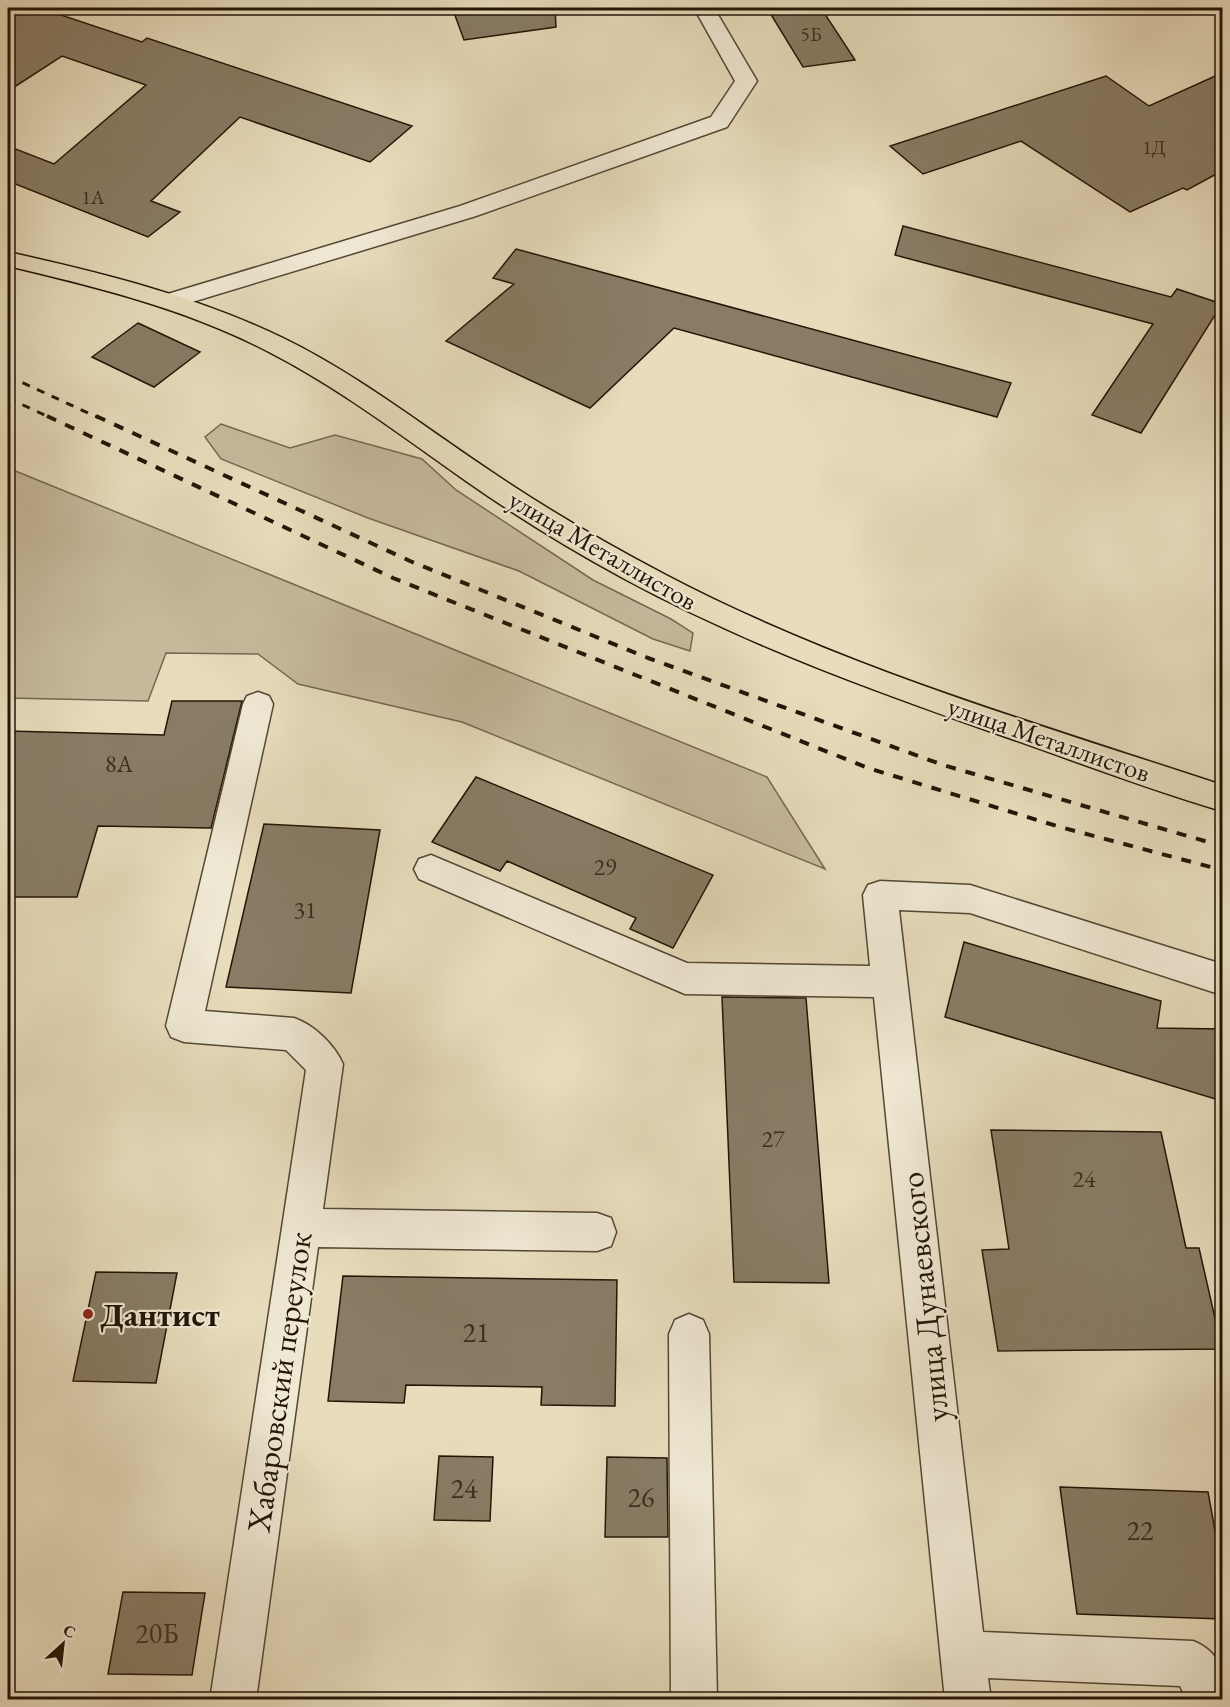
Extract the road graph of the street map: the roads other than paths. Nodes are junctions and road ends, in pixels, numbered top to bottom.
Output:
1 (704, 8) edge
2 (8, 259) edge
3 (170, 301) junction
4 (258, 704) dead end
5 (1222, 798) edge
6 (431, 869) dead end
7 (1222, 979) edge
8 (889, 982) junction
9 (301, 1228) junction
10 (597, 1232) dead end
11 (689, 1334) dead end
12 (963, 1654) junction
13 (233, 1700) edge
14 (694, 1700) edge
15 (968, 1700) edge
16 (1213, 1700) edge

1 - 3 street
2 - 3 main road, улица Металлистов
3 - 5 main road, улица Металлистов
4 - 9 street, Хабаровский переулок
6 - 8 street
7 - 8 street, улица Дунаевского
8 - 12 street, улица Дунаевского
9 - 10 street
9 - 13 street, Хабаровский переулок
11 - 14 street
12 - 15 street, улица Дунаевского
12 - 16 street

